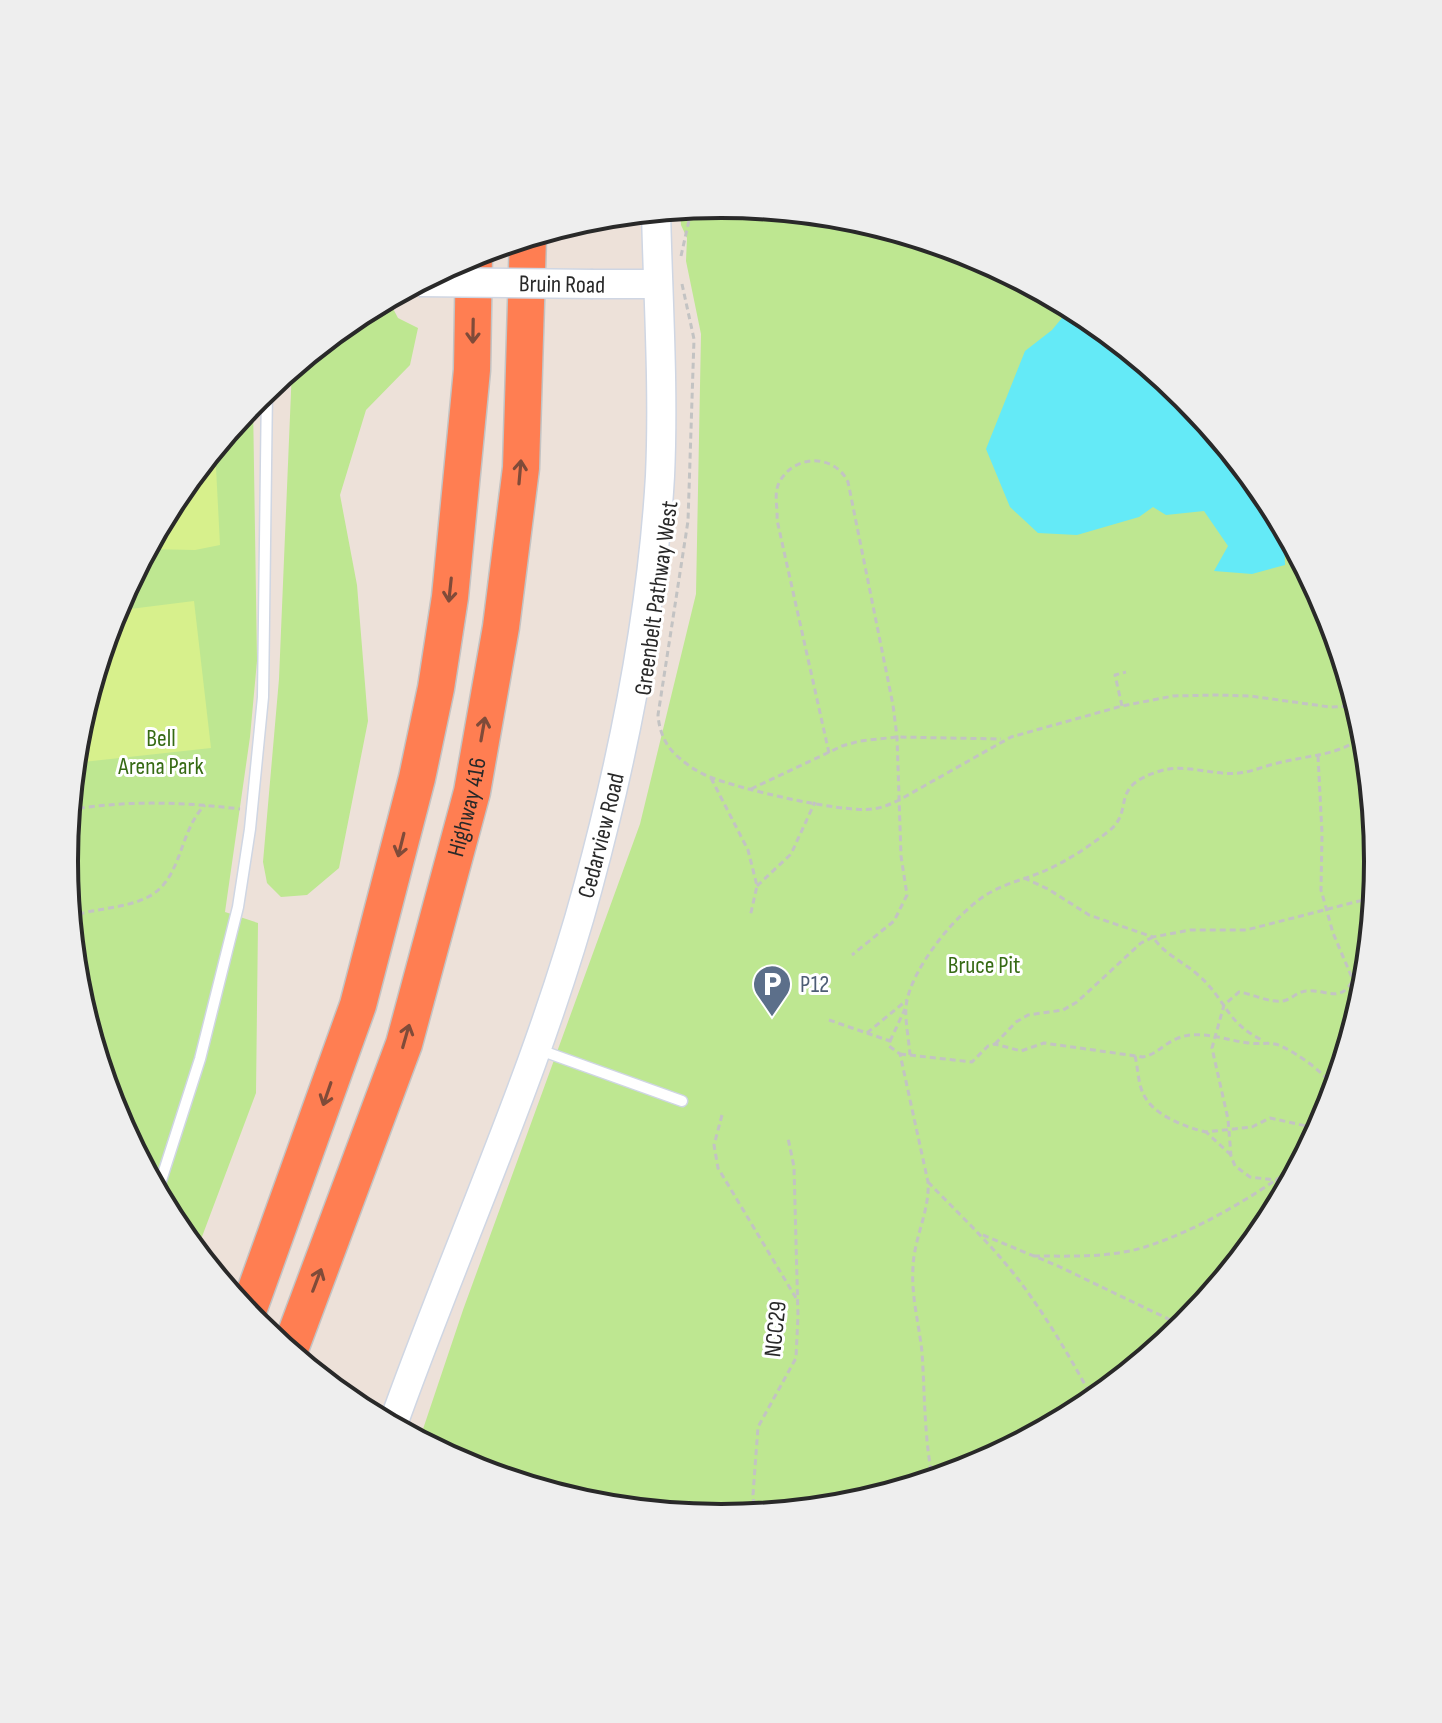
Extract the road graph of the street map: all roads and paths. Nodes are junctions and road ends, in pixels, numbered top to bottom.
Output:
1 (689, 220) edge
2 (658, 222) edge
3 (528, 249) edge
4 (680, 265) dead end
5 (474, 268) edge
6 (443, 282) edge
7 (670, 282) junction
8 (267, 406) edge
9 (1126, 672) dead end
10 (1122, 706) junction
11 (1345, 706) edge
12 (897, 737) junction
13 (1004, 740) junction
14 (1353, 745) edge
15 (829, 753) junction
16 (1318, 756) junction
17 (711, 778) junction
18 (751, 789) junction
19 (901, 799) junction
20 (815, 802) junction
21 (205, 805) junction
22 (80, 808) edge
23 (252, 810) junction
24 (1024, 878) junction
25 (757, 886) junction
26 (1363, 900) edge
27 (1327, 910) junction
28 (80, 913) edge
29 (750, 917) dead end
30 (1153, 937) junction
31 (852, 955) dead end
32 (1353, 980) joint
33 (907, 1003) junction
34 (1224, 1005) junction
35 (829, 1020) dead end
36 (867, 1033) junction
37 (1214, 1036) junction
38 (890, 1041) junction
39 (1267, 1043) junction
40 (995, 1044) junction
41 (536, 1049) junction
42 (900, 1054) junction
43 (910, 1055) junction
44 (1135, 1056) junction
45 (1326, 1078) edge
46 (682, 1101) dead end
47 (722, 1115) dead end
48 (1307, 1126) edge
49 (1229, 1128) junction
50 (1206, 1132) junction
51 (788, 1138) dead end
52 (1231, 1155) junction
53 (1282, 1177) edge
54 (162, 1178) edge
55 (1278, 1179) junction
56 (928, 1182) junction
57 (979, 1234) junction
58 (1034, 1256) junction
59 (252, 1300) edge
60 (798, 1301) junction
61 (1171, 1321) edge
62 (293, 1341) edge
63 (1087, 1389) edge
64 (396, 1416) edge
65 (930, 1469) edge
66 (754, 1503) edge

1 - 4 path
2 - 7 main road, Cedarview Road
62 -> 3 highway, Highway 416
5 -> 59 highway
6 - 7 main road, Bruin Road, bridge
7 - 17 path, Greenbelt Pathway West
7 - 41 main road, Cedarview Road
8 - 23 lane
9 - 10 path
10 - 11 path, Greenbelt Pathway West
10 - 13 path, Greenbelt Pathway West
12 - 13 path
12 - 15 path
12 - 15 path
12 - 19 path
13 - 19 path, Greenbelt Pathway West
14 - 16 path
15 - 18 path
16 - 24 path
16 - 27 path
17 - 18 path, Greenbelt Pathway West
17 - 25 path
18 - 20 path, Greenbelt Pathway West
19 - 20 path, Greenbelt Pathway West
19 - 31 path
20 - 25 path
21 - 22 path
21 - 23 path
21 - 28 path
23 - 54 lane
24 - 30 path
24 - 33 path
25 - 29 path
26 - 27 path
27 - 30 path
27 - 32 path
30 - 34 path
30 - 40 path
32 - 34 path
33 - 36 path
33 - 38 path
33 - 43 path
34 - 37 path
34 - 39 path
35 - 36 path
36 - 38 path
37 - 39 path
37 - 44 path
37 - 49 path
38 - 42 path
39 - 45 path
40 - 43 path
40 - 44 path
41 - 46 lane
41 - 64 main road, Cedarview Road
42 - 43 path
42 - 56 path
44 - 50 path
47 - 60 path
48 - 49 path
49 - 50 path
49 - 52 path
50 - 52 path
51 - 60 path, NCC29
52 - 55 path
53 - 55 path
55 - 58 path
56 - 57 path
56 - 65 path
57 - 58 path
57 - 63 path
58 - 61 path
60 - 66 path, NCC29

